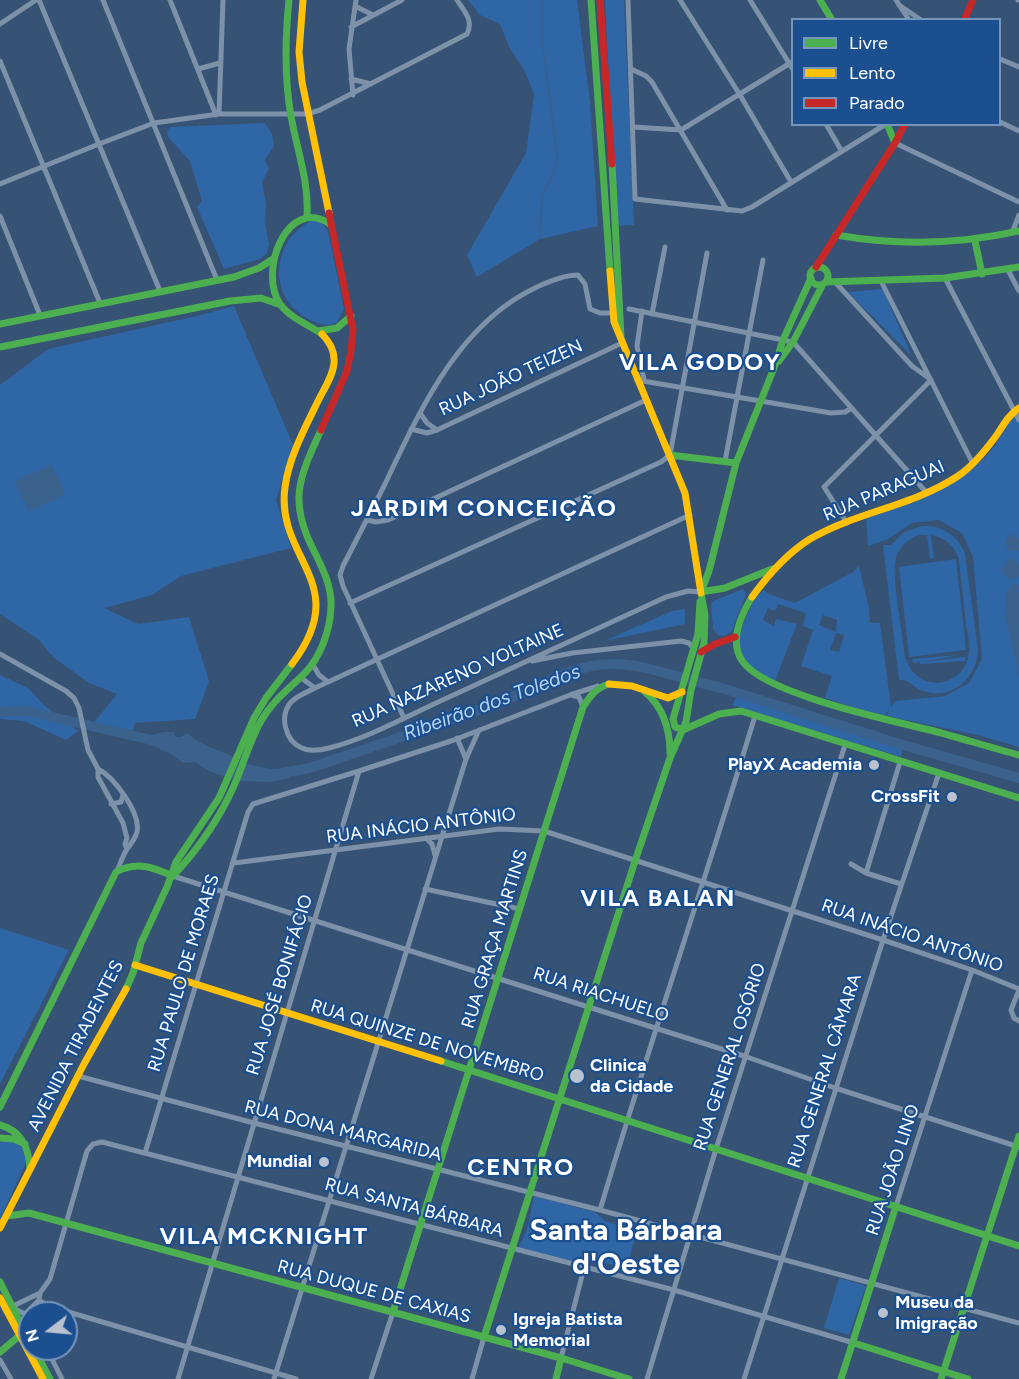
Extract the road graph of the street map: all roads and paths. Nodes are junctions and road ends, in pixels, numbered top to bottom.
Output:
1 (37, 0) edge
2 (103, 0) edge
3 (170, 0) edge
4 (223, 0) edge
5 (290, 0) edge
6 (303, 0) edge
7 (402, 0) edge
8 (457, 0) edge
9 (591, 0) edge
10 (600, 0) edge
11 (628, 0) edge
12 (680, 0) edge
13 (750, 0) edge
14 (820, 0) edge
15 (973, 0) edge
16 (898, 2) edge
17 (355, 3) edge
18 (373, 15) junction
19 (831, 18) edge
20 (908, 18) edge
21 (918, 18) edge
22 (965, 18) edge
23 (0, 24) edge
24 (351, 27) junction
25 (1001, 60) edge
26 (0, 61) edge
27 (220, 63) junction
28 (791, 63) edge
29 (791, 66) edge
30 (1019, 67) edge
31 (198, 69) junction
32 (631, 69) junction
33 (351, 79) junction
34 (373, 84) junction
35 (740, 94) junction
36 (353, 95) junction
37 (291, 114) junction
38 (307, 114) junction
39 (218, 115) junction
40 (154, 123) junction
41 (1001, 123) edge
42 (827, 126) edge
43 (883, 126) edge
44 (887, 126) edge
45 (903, 126) edge
46 (633, 127) junction
47 (681, 130) junction
48 (1019, 131) edge
49 (896, 143) junction
50 (99, 144) junction
51 (841, 150) junction
52 (42, 167) junction
53 (791, 182) junction
54 (0, 184) edge
55 (1019, 202) edge
56 (727, 210) junction
57 (1019, 215) edge
58 (0, 216) edge
59 (307, 216) junction
60 (330, 224) junction
61 (1015, 232) edge
62 (836, 235) junction
63 (975, 241) junction
64 (665, 247) dead end
65 (825, 252) junction
66 (707, 253) dead end
67 (273, 259) junction
68 (763, 260) dead end
69 (980, 262) junction
70 (816, 267) junction
71 (1019, 267) edge
72 (1008, 270) junction
73 (828, 272) junction
74 (982, 274) junction
75 (970, 276) junction
76 (811, 278) junction
77 (945, 278) junction
78 (217, 280) junction
79 (850, 280) junction
80 (881, 280) junction
81 (835, 282) junction
82 (825, 283) junction
83 (160, 291) junction
84 (1019, 291) edge
85 (100, 303) junction
86 (281, 305) junction
87 (629, 309) dead end
88 (642, 311) junction
89 (613, 313) junction
90 (652, 314) junction
91 (40, 315) junction
92 (351, 316) junction
93 (694, 322) junction
94 (0, 324) edge
95 (318, 331) junction
96 (749, 333) junction
97 (783, 340) junction
98 (621, 341) junction
99 (793, 342) junction
100 (0, 346) edge
101 (774, 368) junction
102 (641, 380) junction
103 (931, 380) junction
104 (682, 387) junction
105 (736, 396) junction
106 (646, 399) junction
107 (760, 401) junction
108 (852, 408) junction
109 (1017, 410) edge
110 (420, 412) junction
111 (1019, 420) edge
112 (411, 429) junction
113 (437, 430) junction
114 (877, 435) junction
115 (670, 455) junction
116 (724, 461) junction
117 (736, 463) junction
118 (973, 464) junction
119 (926, 492) junction
120 (375, 505) junction
121 (690, 515) junction
122 (367, 520) junction
123 (388, 520) junction
124 (847, 523) junction
125 (777, 567) junction
126 (743, 582) junction
127 (700, 592) junction
128 (753, 594) junction
129 (350, 603) junction
130 (735, 637) junction
131 (569, 642) junction
132 (301, 651) junction
133 (698, 651) junction
134 (0, 654) edge
135 (572, 654) junction
136 (377, 660) junction
137 (312, 663) junction
138 (521, 664) junction
139 (300, 677) junction
140 (328, 682) junction
141 (601, 685) junction
142 (315, 688) junction
143 (642, 689) junction
144 (685, 690) junction
145 (570, 694) junction
146 (583, 707) junction
147 (755, 716) junction
148 (404, 718) junction
149 (479, 730) junction
150 (683, 730) junction
151 (457, 738) junction
152 (844, 745) junction
153 (244, 749) junction
154 (1019, 756) edge
155 (670, 758) junction
156 (466, 759) junction
157 (900, 762) junction
158 (98, 769) junction
159 (359, 771) junction
160 (939, 773) junction
161 (123, 795) junction
162 (1019, 798) edge
163 (111, 804) junction
164 (544, 831) junction
165 (442, 836) junction
166 (426, 838) junction
167 (127, 849) junction
168 (336, 851) junction
169 (435, 857) junction
170 (635, 861) junction
171 (234, 863) junction
172 (851, 864) dead end
173 (116, 872) junction
174 (866, 873) junction
175 (173, 876) junction
176 (704, 882) junction
177 (901, 884) junction
178 (425, 889) junction
179 (225, 892) junction
180 (520, 909) junction
181 (792, 911) junction
182 (314, 921) junction
183 (883, 940) junction
184 (406, 951) junction
185 (135, 965) junction
186 (972, 970) junction
187 (499, 978) junction
188 (196, 984) junction
189 (1019, 990) edge
190 (590, 1007) junction
191 (286, 1012) junction
192 (1019, 1021) edge
193 (656, 1028) junction
194 (379, 1041) junction
195 (747, 1057) junction
196 (470, 1070) junction
197 (78, 1076) junction
198 (835, 1088) junction
199 (560, 1098) junction
200 (161, 1099) junction
201 (0, 1107) edge
202 (925, 1117) junction
203 (627, 1120) junction
204 (254, 1123) junction
205 (0, 1125) edge
206 (1019, 1136) edge
207 (0, 1138) edge
208 (26, 1144) junction
209 (347, 1146) junction
210 (1017, 1147) edge
211 (716, 1149) junction
212 (145, 1153) junction
213 (30, 1170) junction
214 (438, 1171) junction
215 (806, 1177) junction
216 (238, 1178) junction
217 (529, 1192) junction
218 (330, 1201) junction
219 (896, 1206) junction
220 (600, 1210) junction
221 (7, 1216) junction
222 (65, 1223) junction
223 (421, 1225) junction
224 (0, 1228) edge
225 (691, 1235) junction
226 (987, 1236) junction
227 (1019, 1246) edge
228 (512, 1250) junction
229 (781, 1259) junction
230 (213, 1264) junction
231 (584, 1268) junction
232 (0, 1282) edge
233 (873, 1284) junction
234 (302, 1288) junction
235 (674, 1290) junction
236 (40, 1293) junction
237 (0, 1298) edge
238 (39, 1300) joint
239 (11, 1307) junction
240 (964, 1308) junction
241 (18, 1310) edge
242 (393, 1312) junction
243 (764, 1316) junction
244 (1019, 1323) edge
245 (17, 1326) junction
246 (18, 1331) edge
247 (18, 1337) edge
248 (484, 1337) junction
249 (854, 1343) junction
250 (9, 1345) junction
251 (188, 1347) junction
252 (0, 1352) edge
253 (561, 1358) junction
254 (0, 1360) edge
255 (33, 1361) edge
256 (40, 1361) edge
257 (53, 1361) edge
258 (942, 1375) edge
259 (274, 1376) edge
260 (11, 1379) edge
261 (43, 1379) edge
262 (50, 1379) edge
263 (62, 1379) edge
264 (178, 1379) edge
265 (296, 1379) edge
266 (371, 1379) edge
267 (472, 1379) edge
268 (556, 1379) edge
269 (629, 1379) edge
270 (646, 1379) edge
271 (744, 1379) edge
272 (841, 1379) edge
273 (968, 1379) edge

1 - 23 street
1 - 50 street
2 - 40 street
3 - 31 street
4 - 27 street
5 - 37 main road
6 - 38 main road
7 - 18 street
8 - 34 street
9 - 89 main road
10 - 98 main road
11 - 32 street
12 - 35 street
13 - 28 street
14 - 19 main road
15 - 22 main road
16 - 20 street
16 - 21 street
17 - 18 street
17 - 24 street
18 - 24 street
24 - 33 street
25 - 30 street
26 - 52 street
27 - 31 street
27 - 39 street
29 - 35 street
31 - 39 street
32 - 46 street
32 - 47 street
33 - 34 street
33 - 36 street
34 - 36 street
35 - 47 street
35 - 53 street
36 - 38 street
37 - 38 street
37 - 39 street
37 - 59 main road
38 - 60 main road
39 - 40 street
40 - 50 street
40 - 78 street
41 - 48 street
42 - 51 street
43 - 51 street
44 - 49 main road
45 - 49 main road
46 - 47 street
46 - 56 street
47 - 56 street
49 - 55 street
49 - 62 main road
50 - 52 street
50 - 83 street
51 - 53 street
52 - 54 street
52 - 85 street
53 - 56 street
57 - 61 street
58 - 91 street
59 - 60 main road
59 - 67 main road
60 - 92 main road
61 - 63 main road
62 - 63 main road
62 - 65 main road
63 - 69 main road
64 - 90 street
65 - 70 main road
65 - 73 main road
66 - 93 street
67 - 78 main road
67 - 86 main road
68 - 96 street
69 - 74 main road
69 - 75 main road
70 - 73 main road
70 - 76 main road
71 - 72 main road
72 - 74 main road
72 - 84 street
73 - 79 main road
73 - 82 main road
74 - 75 main road
75 - 77 main road
76 - 82 main road
76 - 97 main road
77 - 80 main road
77 - 109 street
78 - 83 main road
79 - 80 main road
79 - 81 main road
80 - 103 street
81 - 82 main road
81 - 103 street
82 - 99 main road
83 - 85 main road
85 - 91 main road
86 - 95 main road
86 - 100 main road
87 - 88 street
88 - 90 street
88 - 102 street
89 - 98 main road
89 - 110 street
90 - 93 street
91 - 94 main road
92 - 95 main road
92 - 137 main road
93 - 96 street
93 - 104 street
95 - 132 main road
96 - 97 street
96 - 105 street
97 - 99 street
97 - 101 main road
98 - 102 main road
98 - 113 street, RUA JOÃO TEIZEN
99 - 101 main road
99 - 108 street
101 - 107 main road
102 - 104 street
102 - 106 main road
103 - 114 street
103 - 118 street
104 - 105 street
104 - 115 street
105 - 107 street
105 - 116 street
106 - 115 main road
106 - 123 street
107 - 108 street
107 - 117 main road
108 - 114 street
109 - 111 street
109 - 118 main road, RUA PARAGUAI
110 - 112 street
110 - 113 street
112 - 113 street, RUA JOÃO TEIZEN
112 - 120 street
114 - 119 street
114 - 124 street
115 - 116 main road
115 - 121 main road
115 - 129 street
116 - 117 main road
117 - 127 main road
118 - 119 main road, RUA PARAGUAI
119 - 124 main road, RUA PARAGUAI
120 - 122 street
120 - 123 street
121 - 127 main road
121 - 136 street, RUA NAZARENO VOLTAINE
122 - 123 street
122 - 129 street
124 - 125 main road, RUA PARAGUAI
125 - 126 main road, RUA PARAGUAI
125 - 128 main road, RUA PARAGUAI
126 - 127 main road, RUA PARAGUAI
126 - 128 main road
127 - 131 street, RUA NAZARENO VOLTAINE
127 - 133 main road
128 - 130 main road, RUA PARAGUAI
129 - 136 street
130 - 133 main road
130 - 154 main road
131 - 135 street
131 - 138 street, RUA NAZARENO VOLTAINE
132 - 139 main road
132 - 153 main road
133 - 135 street
133 - 144 main road
134 - 158 street
135 - 138 street
136 - 140 street, RUA NAZARENO VOLTAINE
136 - 148 street
137 - 139 main road
137 - 140 street
138 - 148 street, RUA NAZARENO VOLTAINE
139 - 142 street
139 - 153 main road
140 - 142 street, RUA NAZARENO VOLTAINE
141 - 143 main road
141 - 145 street
141 - 146 main road, RUA GRAÇA MARTINS
142 - 148 street, RUA NAZARENO VOLTAINE
143 - 144 main road
143 - 155 main road
144 - 150 main road
144 - 150 main road
145 - 146 street
145 - 149 street
146 - 164 main road, RUA GRAÇA MARTINS
147 - 150 main road
147 - 152 main road
147 - 176 street
149 - 151 street
149 - 156 street
150 - 155 main road
151 - 156 street
151 - 159 street
152 - 157 main road
152 - 181 street, RUA GENERAL OSÓRIO
153 - 175 main road, AVENIDA TIRADENTES
153 - 175 main road, AVENIDA TIRADENTES
155 - 170 main road
156 - 165 street
157 - 160 main road
157 - 174 street
158 - 161 street
158 - 163 street
159 - 168 street, RUA JOSÉ BONIFÁCIO
159 - 171 street, RUA PAULO DE MORAES
160 - 162 main road
160 - 177 street, RUA GENERAL CÂMARA
161 - 163 street
161 - 167 street
163 - 167 street
164 - 165 street, RUA INÁCIO ANTÔNIO
164 - 170 street, RUA INÁCIO ANTÔNIO
164 - 180 main road, RUA GRAÇA MARTINS
165 - 166 street, RUA INÁCIO ANTÔNIO
165 - 169 street
166 - 168 street, RUA INÁCIO ANTÔNIO
166 - 169 street
167 - 173 street
168 - 171 street, RUA INÁCIO ANTÔNIO
168 - 182 street, RUA JOSÉ BONIFÁCIO
169 - 178 street
170 - 176 street, RUA INÁCIO ANTÔNIO
170 - 190 main road
171 - 179 street, RUA PAULO DE MORAES
172 - 174 street
173 - 175 main road
173 - 201 main road
174 - 177 street
175 - 179 street, RUA RIACHUELO
175 - 185 main road, AVENIDA TIRADENTES
176 - 181 street, RUA INÁCIO ANTÔNIO
176 - 193 street
177 - 183 street, RUA GENERAL CÂMARA
178 - 180 street
178 - 184 street
179 - 182 street, RUA RIACHUELO
179 - 188 street, RUA PAULO DE MORAES
180 - 187 main road, RUA GRAÇA MARTINS
181 - 183 street, RUA INÁCIO ANTÔNIO
181 - 195 street, RUA GENERAL OSÓRIO
182 - 184 street, RUA RIACHUELO
182 - 191 street, RUA JOSÉ BONIFÁCIO
183 - 186 street, RUA INÁCIO ANTÔNIO
183 - 198 street, RUA GENERAL CÂMARA
184 - 187 street, RUA RIACHUELO
184 - 194 street
185 - 188 main road, RUA QUINZE DE NOVEMBRO
185 - 197 main road, AVENIDA TIRADENTES
186 - 189 street, RUA INÁCIO ANTÔNIO
186 - 202 street, RUA JOÃO LINO
187 - 190 street, RUA RIACHUELO
187 - 196 main road, RUA GRAÇA MARTINS
188 - 191 main road, RUA QUINZE DE NOVEMBRO
188 - 200 street, RUA PAULO DE MORAES
189 - 192 street
190 - 193 street, RUA RIACHUELO
190 - 199 main road
191 - 194 main road, RUA QUINZE DE NOVEMBRO
191 - 204 street, RUA JOSÉ BONIFÁCIO
193 - 195 street, RUA RIACHUELO
193 - 203 street
194 - 196 main road, RUA QUINZE DE NOVEMBRO
194 - 209 street
195 - 198 street, RUA RIACHUELO
195 - 211 street, RUA GENERAL OSÓRIO
196 - 199 main road, RUA QUINZE DE NOVEMBRO
196 - 214 main road, RUA GRAÇA MARTINS
197 - 200 street, RUA DONA MARGARIDA
197 - 213 main road, AVENIDA TIRADENTES
198 - 202 street, RUA RIACHUELO
198 - 215 street, RUA GENERAL CÂMARA
199 - 203 main road, RUA QUINZE DE NOVEMBRO
199 - 217 main road
200 - 204 street, RUA DONA MARGARIDA
200 - 212 street, RUA PAULO DE MORAES
202 - 210 street, RUA RIACHUELO
202 - 219 street, RUA JOÃO LINO
203 - 211 main road, RUA QUINZE DE NOVEMBRO
203 - 220 street
204 - 209 street, RUA DONA MARGARIDA
204 - 216 street, RUA JOSÉ BONIFÁCIO
205 - 208 main road
206 - 210 main road
207 - 208 main road
208 - 213 main road
209 - 214 street, RUA DONA MARGARIDA
209 - 218 street
210 - 226 main road
211 - 215 main road, RUA QUINZE DE NOVEMBRO
211 - 225 street, RUA GENERAL OSÓRIO
212 - 216 street, RUA SANTA BÁRBARA
212 - 222 street, RUA SANTA BÁRBARA
213 - 221 main road, AVENIDA TIRADENTES
214 - 217 street, RUA DONA MARGARIDA
214 - 223 main road, RUA GRAÇA MARTINS
215 - 219 main road, RUA QUINZE DE NOVEMBRO
215 - 229 street, RUA GENERAL CÂMARA
216 - 218 street, RUA SANTA BÁRBARA
216 - 230 street, RUA JOSÉ BONIFÁCIO
217 - 220 street, RUA DONA MARGARIDA
217 - 228 main road
218 - 223 street, RUA SANTA BÁRBARA
218 - 234 street
219 - 226 main road, RUA QUINZE DE NOVEMBRO
219 - 233 main road, RUA JOÃO LINO
220 - 225 street, RUA DONA MARGARIDA
221 - 222 main road, RUA DUQUE DE CAXIAS
221 - 224 main road, AVENIDA TIRADENTES
222 - 230 main road, RUA DUQUE DE CAXIAS
222 - 236 street
223 - 228 street, RUA SANTA BÁRBARA
223 - 242 main road, RUA GRAÇA MARTINS
225 - 229 street, RUA DONA MARGARIDA
225 - 235 street, RUA GENERAL OSÓRIO
226 - 227 main road, RUA QUINZE DE NOVEMBRO
226 - 240 main road
228 - 231 street, RUA SANTA BÁRBARA
228 - 248 main road
229 - 233 street, RUA DONA MARGARIDA
229 - 243 street, RUA GENERAL CÂMARA
230 - 234 main road, RUA DUQUE DE CAXIAS
230 - 251 street, RUA JOSÉ BONIFÁCIO
231 - 235 street, RUA SANTA BÁRBARA
231 - 253 street
232 - 239 main road
233 - 240 street, RUA DONA MARGARIDA
233 - 249 main road, RUA JOÃO LINO
234 - 242 main road, RUA DUQUE DE CAXIAS
234 - 259 street
235 - 243 street, RUA SANTA BÁRBARA
235 - 270 street, RUA GENERAL OSÓRIO
236 - 238 street
236 - 239 street
237 - 245 main road
238 - 251 street
239 - 241 street
239 - 245 main road
240 - 244 street, RUA DONA MARGARIDA
240 - 258 main road
242 - 248 main road, RUA DUQUE DE CAXIAS
242 - 266 street, RUA GRAÇA MARTINS
243 - 249 street, RUA SANTA BÁRBARA
243 - 271 street, RUA GENERAL CÂMARA
245 - 246 main road
245 - 250 main road
247 - 250 main road
248 - 253 main road, RUA DUQUE DE CAXIAS
248 - 267 street
249 - 258 main road, RUA SANTA BÁRBARA
249 - 272 main road, RUA JOÃO LINO
250 - 252 main road
251 - 259 street
251 - 264 street, RUA JOSÉ BONIFÁCIO
253 - 268 main road
253 - 269 main road, RUA DUQUE DE CAXIAS
254 - 260 street
255 - 261 main road
256 - 262 main road
257 - 263 street
258 - 273 main road, RUA SANTA BÁRBARA
259 - 265 street

